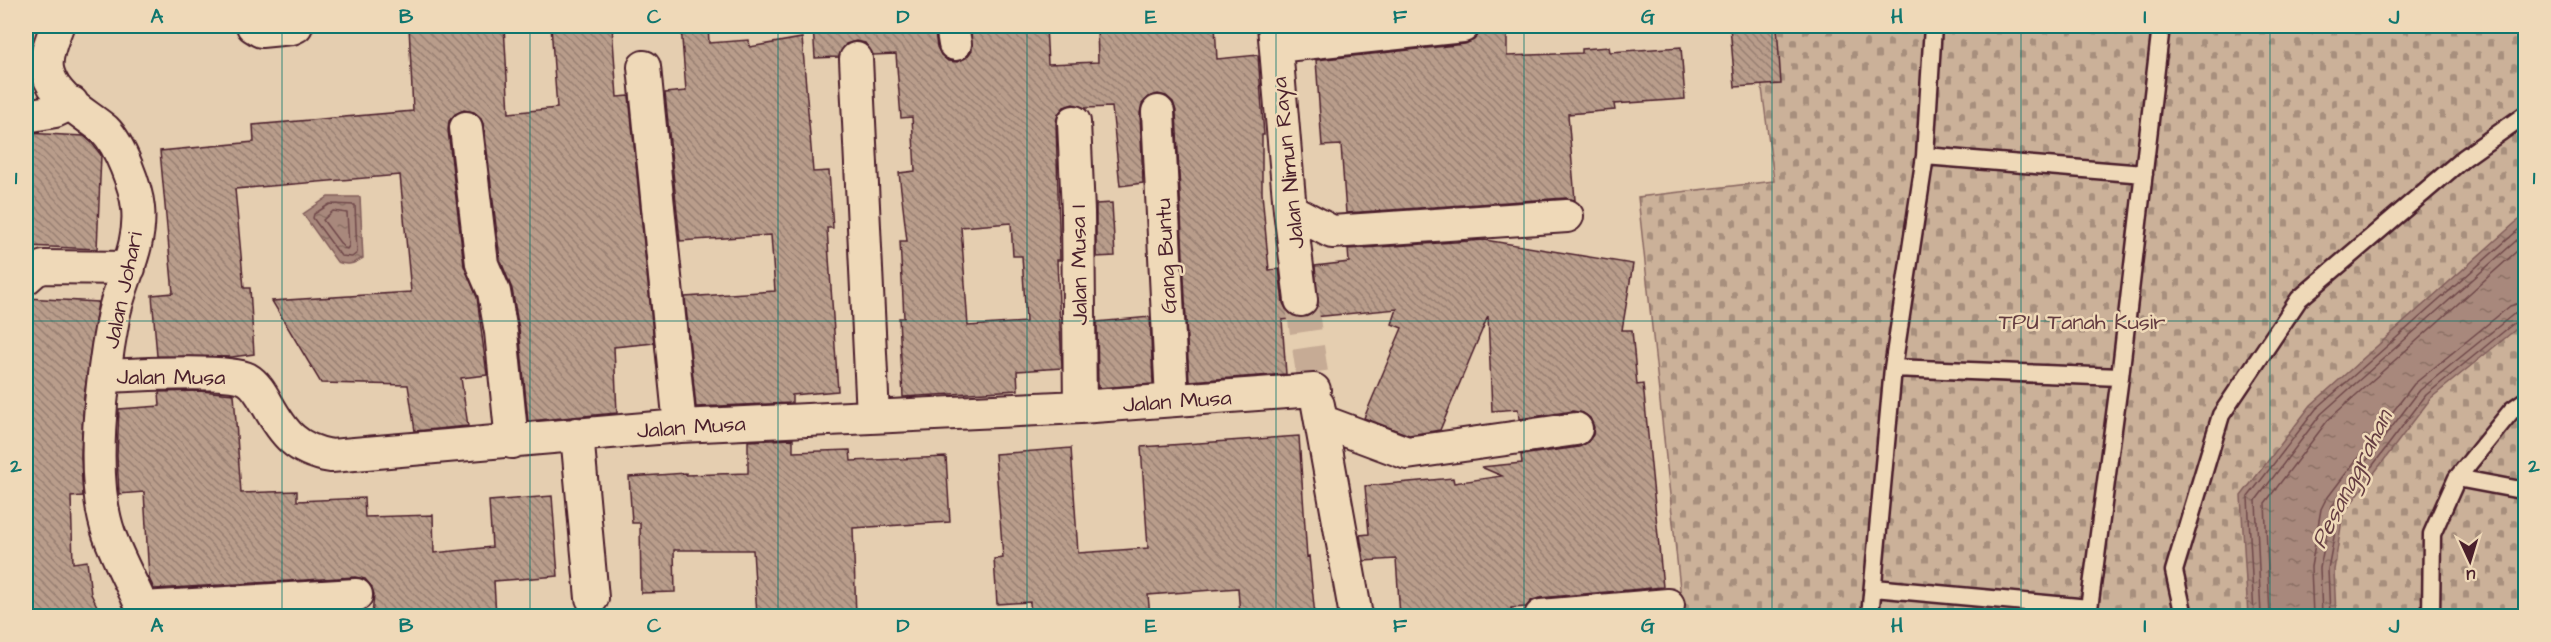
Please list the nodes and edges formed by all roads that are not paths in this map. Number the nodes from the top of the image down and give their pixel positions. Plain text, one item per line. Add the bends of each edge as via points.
1 (57, 26) edge
2 (253, 26) edge
3 (296, 26) edge
4 (1463, 26) edge
5 (1933, 26) edge
6 (2161, 26) edge
7 (1275, 36) edge
8 (856, 59) dead end
9 (644, 68) dead end
10 (72, 103) junction
11 (1158, 112) dead end
12 (2526, 114) edge
13 (26, 116) edge
14 (1074, 122) dead end
15 (466, 128) dead end
16 (1924, 156) junction
17 (2144, 174) junction
18 (1290, 210) junction
19 (1566, 216) dead end
20 (129, 268) junction
21 (26, 278) edge
22 (1301, 300) tunnel mouth
23 (1893, 368) junction
24 (105, 376) junction
25 (2120, 376) junction
26 (1172, 400) junction
27 (2526, 400) edge
28 (1080, 407) junction
29 (873, 416) junction
30 (1321, 422) junction
31 (680, 426) junction
32 (1576, 429) dead end
33 (577, 434) junction
34 (512, 442) junction
35 (2457, 478) junction
36 (2526, 491) edge
37 (1874, 588) junction
38 (356, 595) dead end
39 (592, 598) dead end
40 (1668, 605) dead end
41 (145, 612) edge
42 (2088, 612) edge
43 (1356, 616) edge
44 (1541, 616) edge
45 (1870, 616) edge
46 (2184, 616) edge
47 (2431, 616) edge

1 - 10 street, Jalan Johari via 48,48 47,73 57,91
2 - 3 street via 261,31
4 - 7 street
5 - 16 lane
6 - 17 lane
7 - 18 street, Jalan Nimun Raya
8 - 29 street
9 - 31 street
10 - 13 street via 55,111
10 - 20 street, Jalan Johari via 115,142 128,172 138,208 136,246
11 - 26 street, Gang Buntu
12 - 46 lane via 2455,165 2299,299 2221,415 2174,571
14 - 28 street, Jalan Musa I
15 - 34 street via 482,264 494,292 501,332
16 - 17 lane
16 - 23 lane
17 - 25 lane
18 - 19 street via 1332,232
18 - 22 street, Jalan Nimun Raya
20 - 21 street via 44,267
20 - 24 street, Jalan Johari via 113,316
23 - 25 lane
23 - 37 lane
24 - 34 street, Jalan Musa via 192,374 247,379 260,391 275,419 297,445 331,456
24 - 41 street, Jalan Johari via 98,471 109,532
25 - 42 lane
26 - 28 street, Jalan Musa
26 - 30 street, Jalan Musa via 1313,382
27 - 35 lane via 2512,410
28 - 29 street, Jalan Musa
29 - 31 street, Jalan Musa
30 - 32 street via 1407,453
30 - 43 street
31 - 33 street, Jalan Musa
33 - 34 street, Jalan Musa
33 - 39 street
35 - 36 lane
35 - 47 lane via 2432,534
37 - 42 lane
37 - 45 lane
38 - 41 street
40 - 44 street

